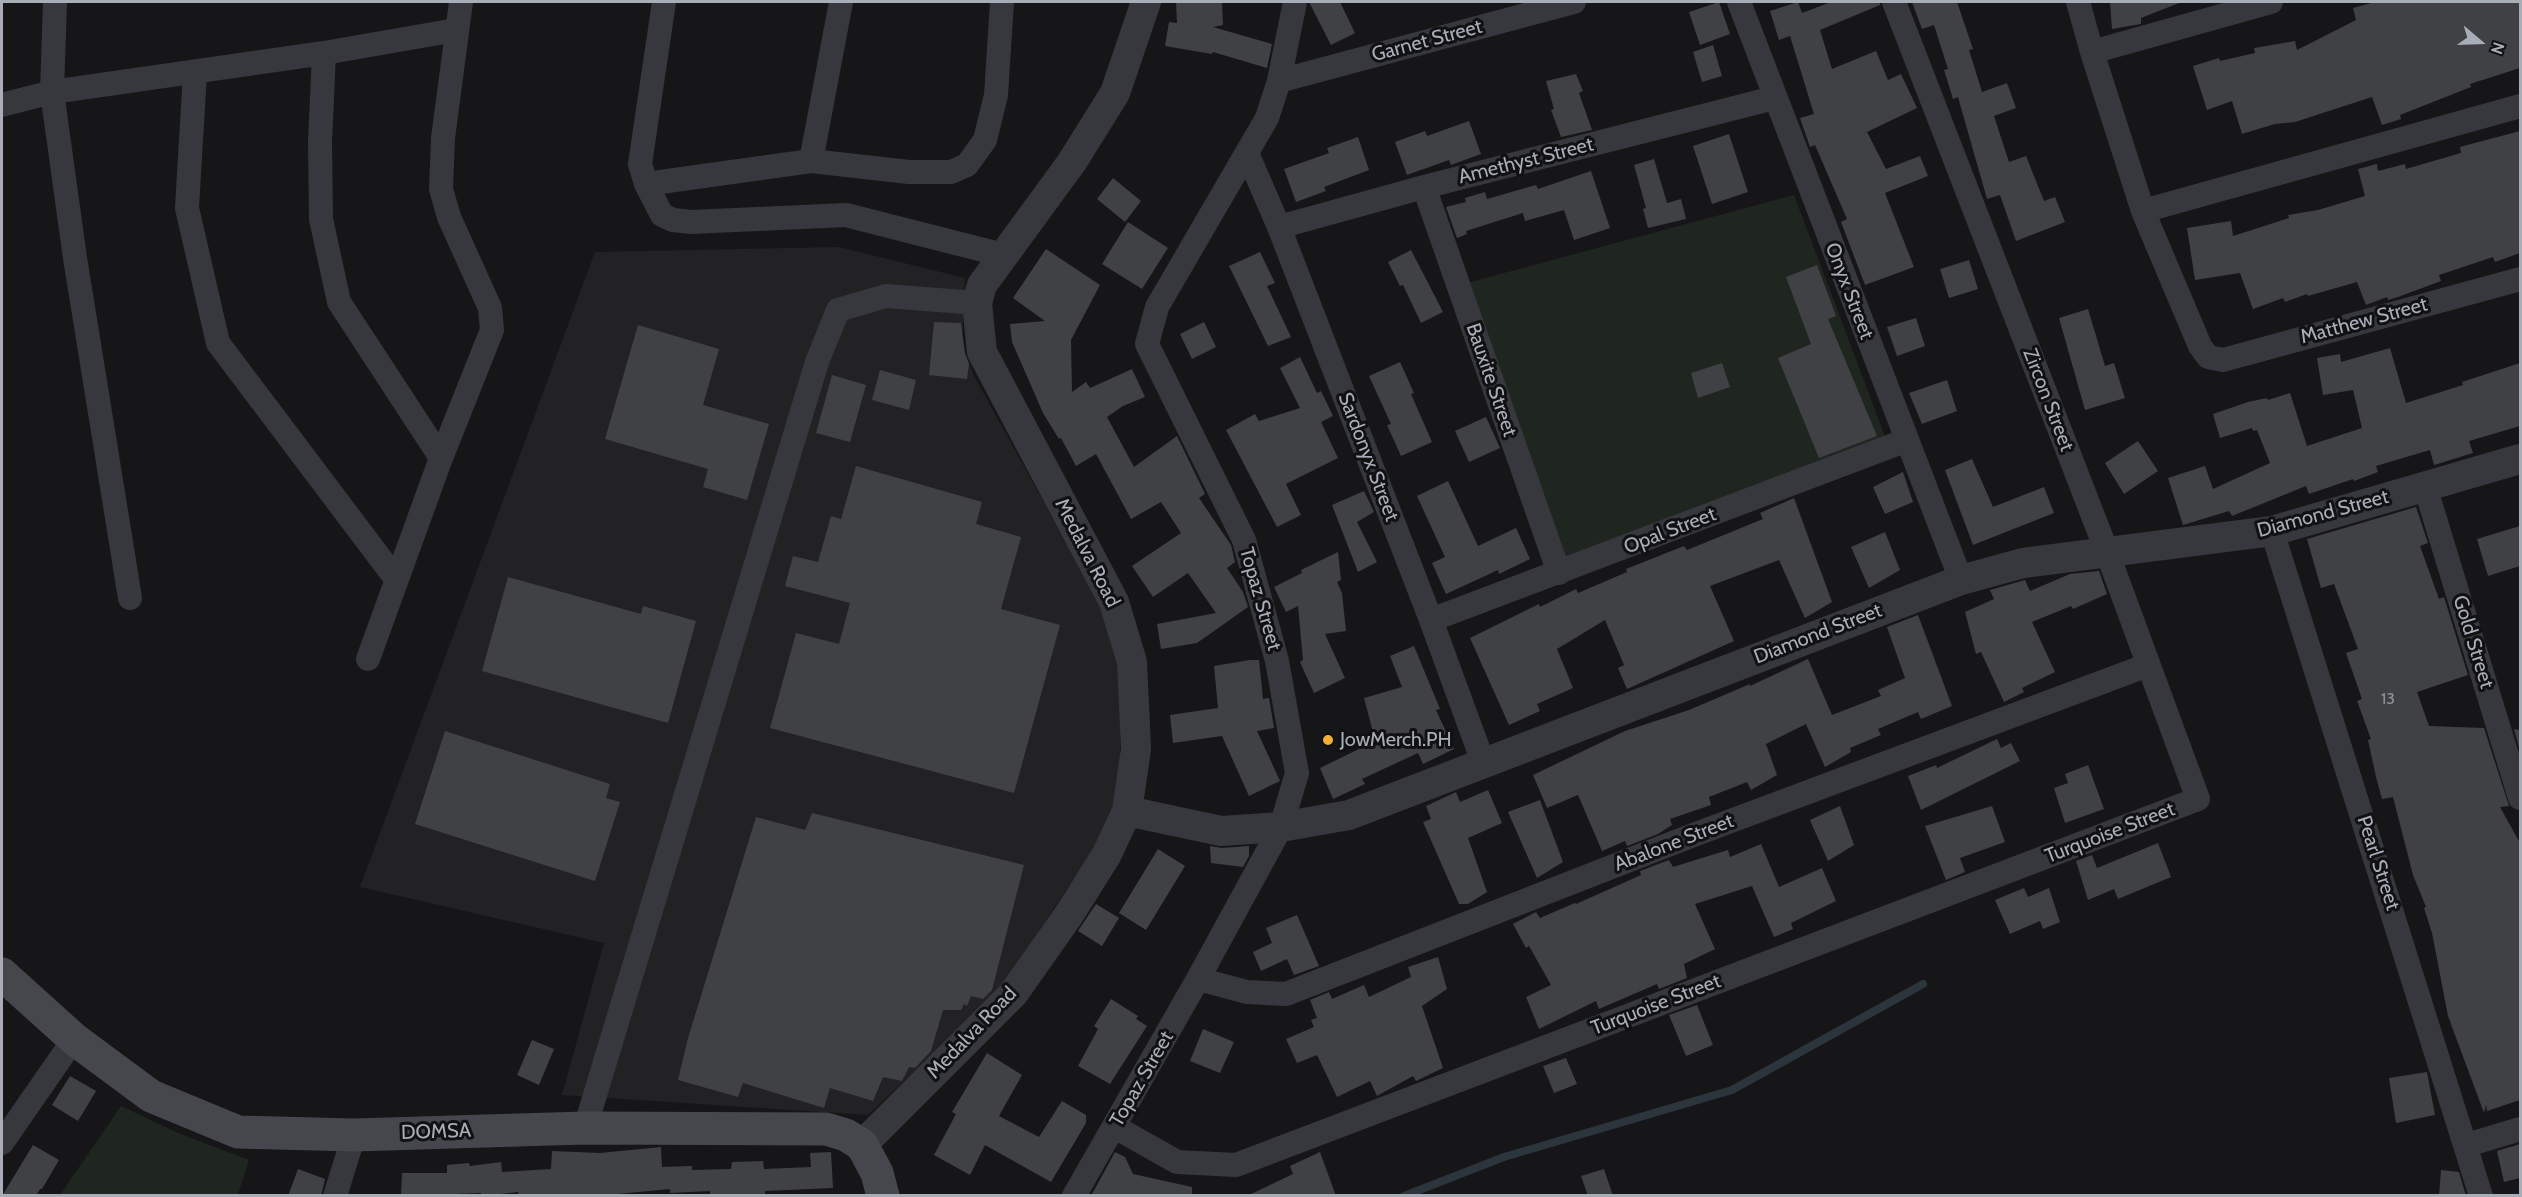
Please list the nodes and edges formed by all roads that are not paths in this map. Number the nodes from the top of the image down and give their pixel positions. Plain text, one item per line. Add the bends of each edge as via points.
1 (56, 2) edge
2 (461, 2) edge
3 (664, 2) edge
4 (841, 2) edge
5 (1002, 2) edge
6 (1146, 2) edge
7 (1295, 2) edge
8 (1574, 2) edge
9 (1739, 2) edge
10 (1894, 2) edge
11 (2078, 2) edge
12 (2271, 2) edge
13 (456, 30) junction
14 (324, 52) junction
15 (2092, 52) junction
16 (195, 72) junction
17 (1279, 81) junction
18 (52, 92) junction
19 (1774, 98) junction
20 (2, 105) edge
21 (2520, 106) edge
22 (1247, 153) junction
23 (811, 161) junction
24 (646, 184) junction
25 (1424, 187) junction
26 (2143, 211) junction
27 (1279, 227) junction
28 (1003, 255) junction
29 (2520, 279) edge
30 (977, 303) junction
31 (1907, 440) junction
32 (441, 458) junction
33 (2520, 459) edge
34 (2425, 486) junction
35 (2272, 531) junction
36 (2108, 552) junction
37 (1559, 573) junction
38 (396, 579) junction
39 (1960, 580) junction
40 (130, 598) dead end
41 (1431, 620) junction
42 (368, 659) dead end
43 (2148, 665) junction
44 (1483, 762) junction
45 (2520, 798) edge
46 (2198, 799) joint
47 (1126, 811) junction
48 (1281, 827) junction
49 (2, 974) edge
50 (1198, 980) junction
51 (74, 1039) junction
52 (1114, 1127) junction
53 (585, 1128) junction
54 (2520, 1129) edge
55 (354, 1135) junction
56 (2, 1143) edge
57 (862, 1145) junction
58 (2467, 1145) junction
59 (335, 1196) edge
60 (883, 1196) edge
61 (1074, 1196) edge
62 (2481, 1196) edge

1 - 18 street
2 - 13 street
3 - 24 street via 640,164
4 - 23 street
5 - 23 street via 996,95 985,140 967,165 951,172 909,172
6 - 28 street, Medalva Road via 1115,93 1072,162
7 - 17 street, Topaz Street
8 - 17 street, Garnet Street
9 - 19 street, Onyx Street
10 - 36 street, Zircon Street
11 - 15 street
12 - 15 street
13 - 14 street
13 - 32 street via 441,189 449,217 490,308 492,330
14 - 16 street
14 - 32 street via 321,219 339,302
15 - 26 street
16 - 18 street
16 - 38 street via 187,208 218,343
17 - 22 street, Topaz Street via 1267,118
18 - 20 street
18 - 40 street
19 - 25 street, Amethyst Street
19 - 31 street, Onyx Street
21 - 26 street
22 - 27 street, Sardonyx Street
22 - 48 street, Topaz Street via 1157,307 1147,344 1244,540 1277,661 1297,773
23 - 24 street
24 - 28 street via 662,215 673,220 846,215
25 - 27 street, Amethyst Street
25 - 37 street, Bauxite Street
26 - 29 street, Matthew Street via 2200,346 2208,357 2223,360
27 - 41 street, Sardonyx Street
28 - 30 street, Medalva Road via 982,285
30 - 47 street, Medalva Road via 982,352 1114,602 1132,662 1136,749
30 - 53 street via 886,296 838,310 817,362
31 - 37 street, Opal Street
31 - 39 street, Onyx Street
32 - 38 street
33 - 34 street, Diamond Street
34 - 35 street, Diamond Street
34 - 45 street, Gold Street
35 - 36 street, Diamond Street
35 - 58 street, Pearl Street
36 - 39 street, Diamond Street via 2023,562
36 - 43 street, Zircon Street
37 - 41 street, Opal Street
38 - 42 street
39 - 44 street, Diamond Street
41 - 44 street, Sardonyx Street
43 - 46 street, Zircon Street
43 - 50 street, Abalone Street via 1696,834 1286,994 1247,992
44 - 48 street, Diamond Street via 1348,815
46 - 52 street, Turquoise Street via 1236,1165 1178,1162
47 - 48 street, Diamond Street via 1221,831
47 - 57 street, Medalva Road via 1101,864 1013,994
48 - 50 street, Topaz Street
49 - 51 main road, DOMSA
50 - 52 street, Topaz Street
51 - 55 main road, DOMSA via 151,1096 238,1132
51 - 56 street
52 - 61 street, Topaz Street
53 - 55 main road, DOMSA
53 - 57 main road, DOMSA via 826,1129
54 - 58 street
55 - 59 street
57 - 60 main road via 877,1173
58 - 62 street, Pearl Street

